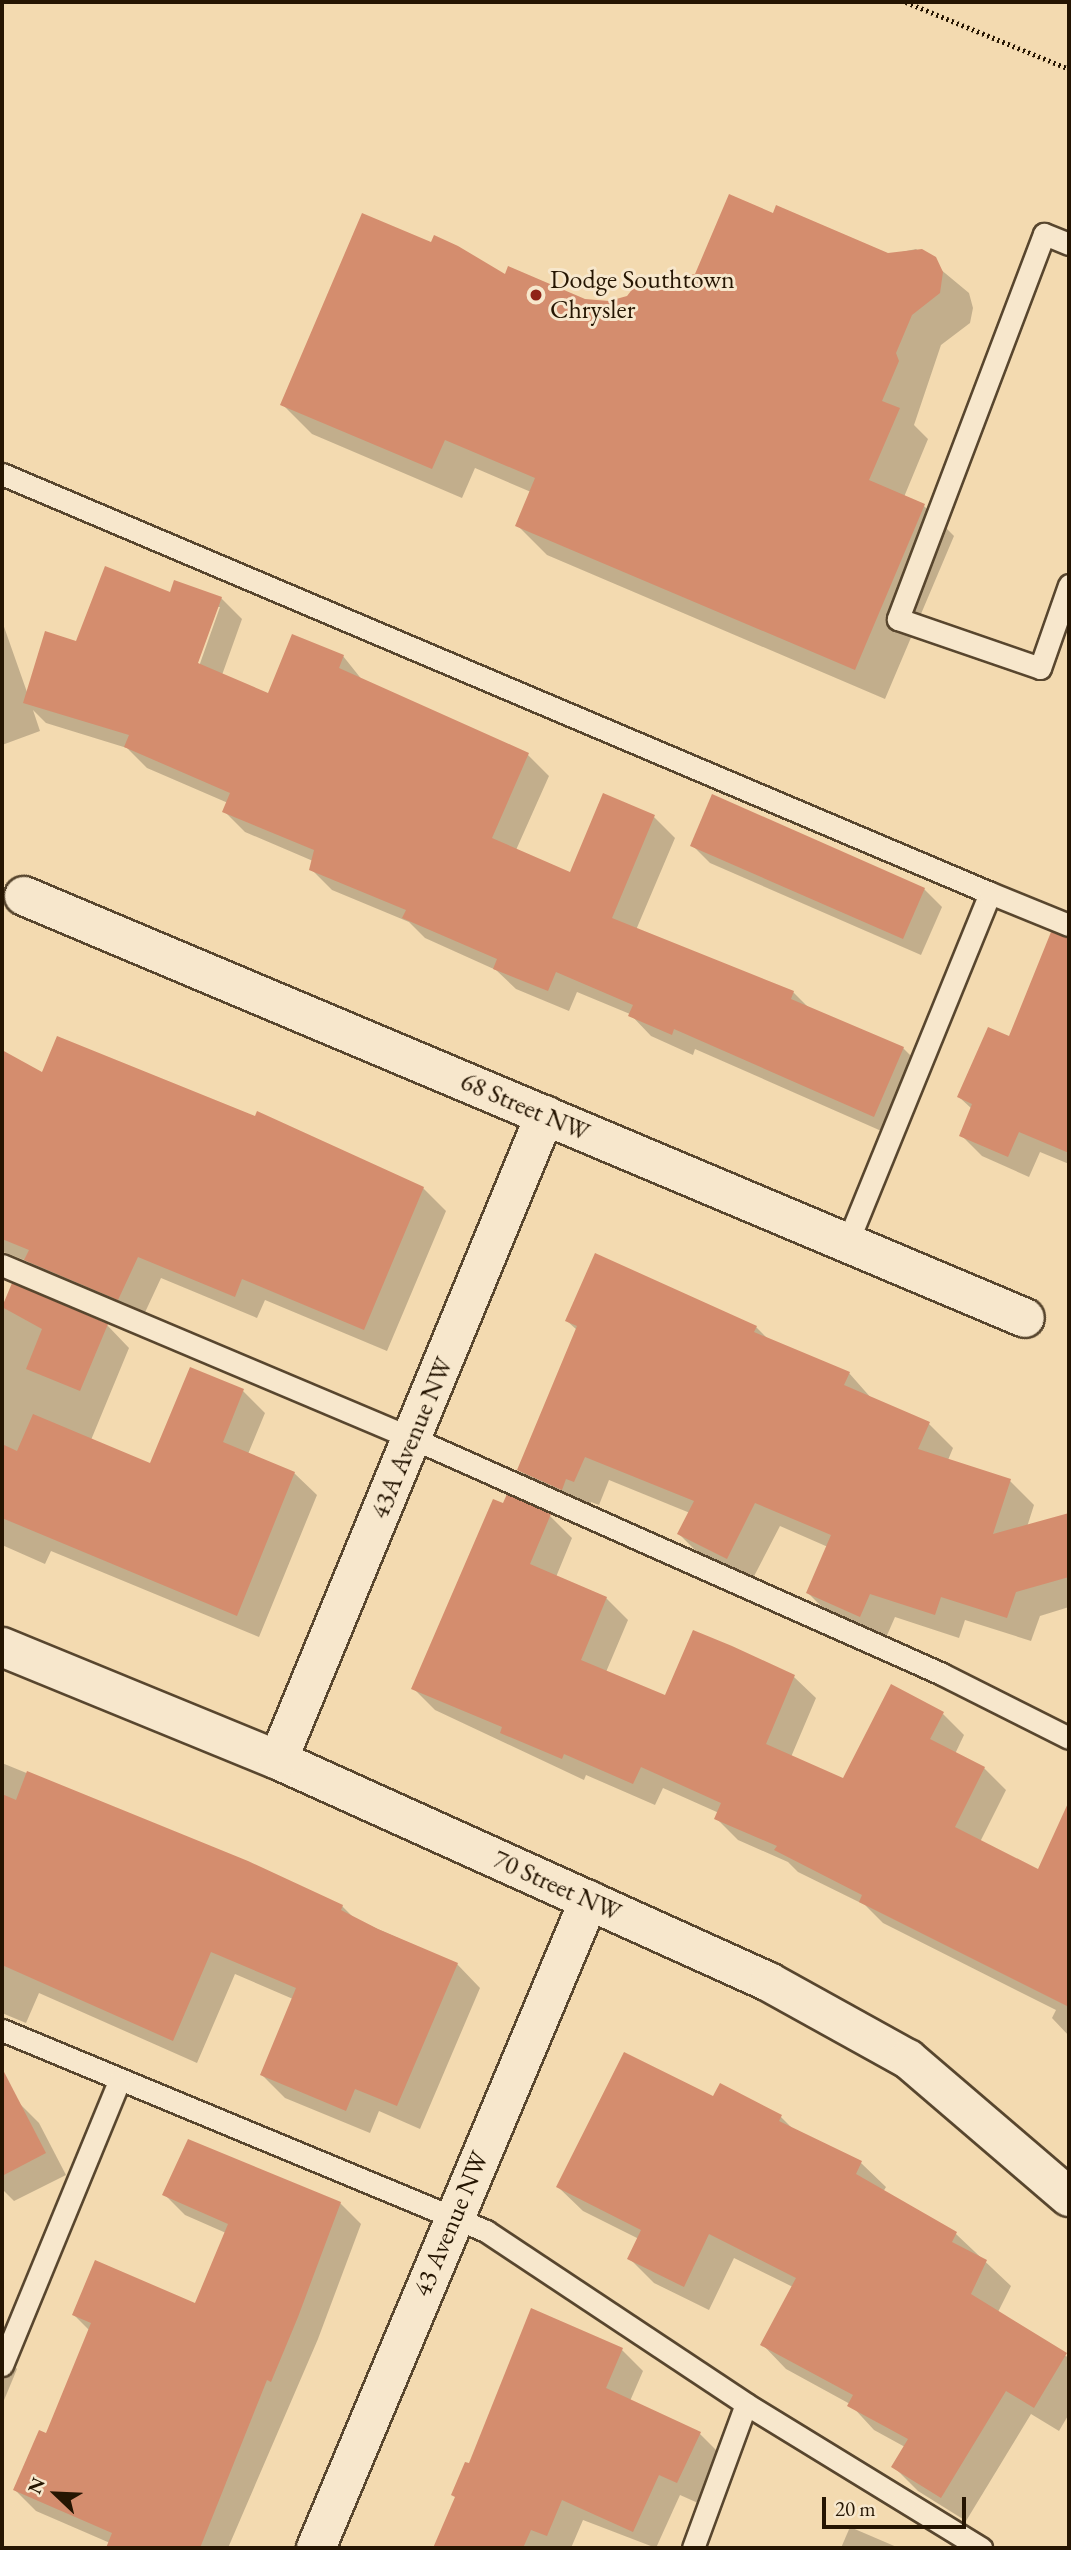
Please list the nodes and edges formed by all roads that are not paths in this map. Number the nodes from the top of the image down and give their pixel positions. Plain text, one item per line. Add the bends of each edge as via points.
1 (1069, 244) edge
2 (2, 474) edge
3 (1069, 585) edge
4 (990, 893) junction
5 (24, 896) dead end
6 (1069, 925) edge
7 (545, 1115) junction
8 (847, 1243) junction
9 (2, 1265) edge
10 (1025, 1318) dead end
11 (412, 1438) junction
12 (2, 1647) edge
13 (1069, 1738) edge
14 (278, 1760) junction
15 (589, 1900) junction
16 (2, 2030) edge
17 (119, 2081) junction
18 (1069, 2197) edge
19 (454, 2214) junction
20 (2, 2365) edge
21 (746, 2404) junction
22 (316, 2548) edge
23 (693, 2548) edge
24 (981, 2548) edge

1 - 3 lane via 1044,234 898,619 1040,668
2 - 4 lane
4 - 6 lane
4 - 8 lane
5 - 7 street, 68 Street NW
7 - 8 street, 68 Street NW
7 - 11 street, 43A Avenue NW
8 - 10 street, 68 Street NW
9 - 11 lane
11 - 13 lane via 942,1674
11 - 14 street, 43A Avenue NW
12 - 14 street, 70 Street NW
14 - 15 street, 70 Street NW
15 - 18 street, 70 Street NW via 769,1982 908,2059
15 - 19 street, 43 Avenue NW
16 - 17 lane
17 - 19 lane
17 - 20 lane
19 - 21 lane
19 - 22 street, 43 Avenue NW
21 - 23 lane
21 - 24 lane

